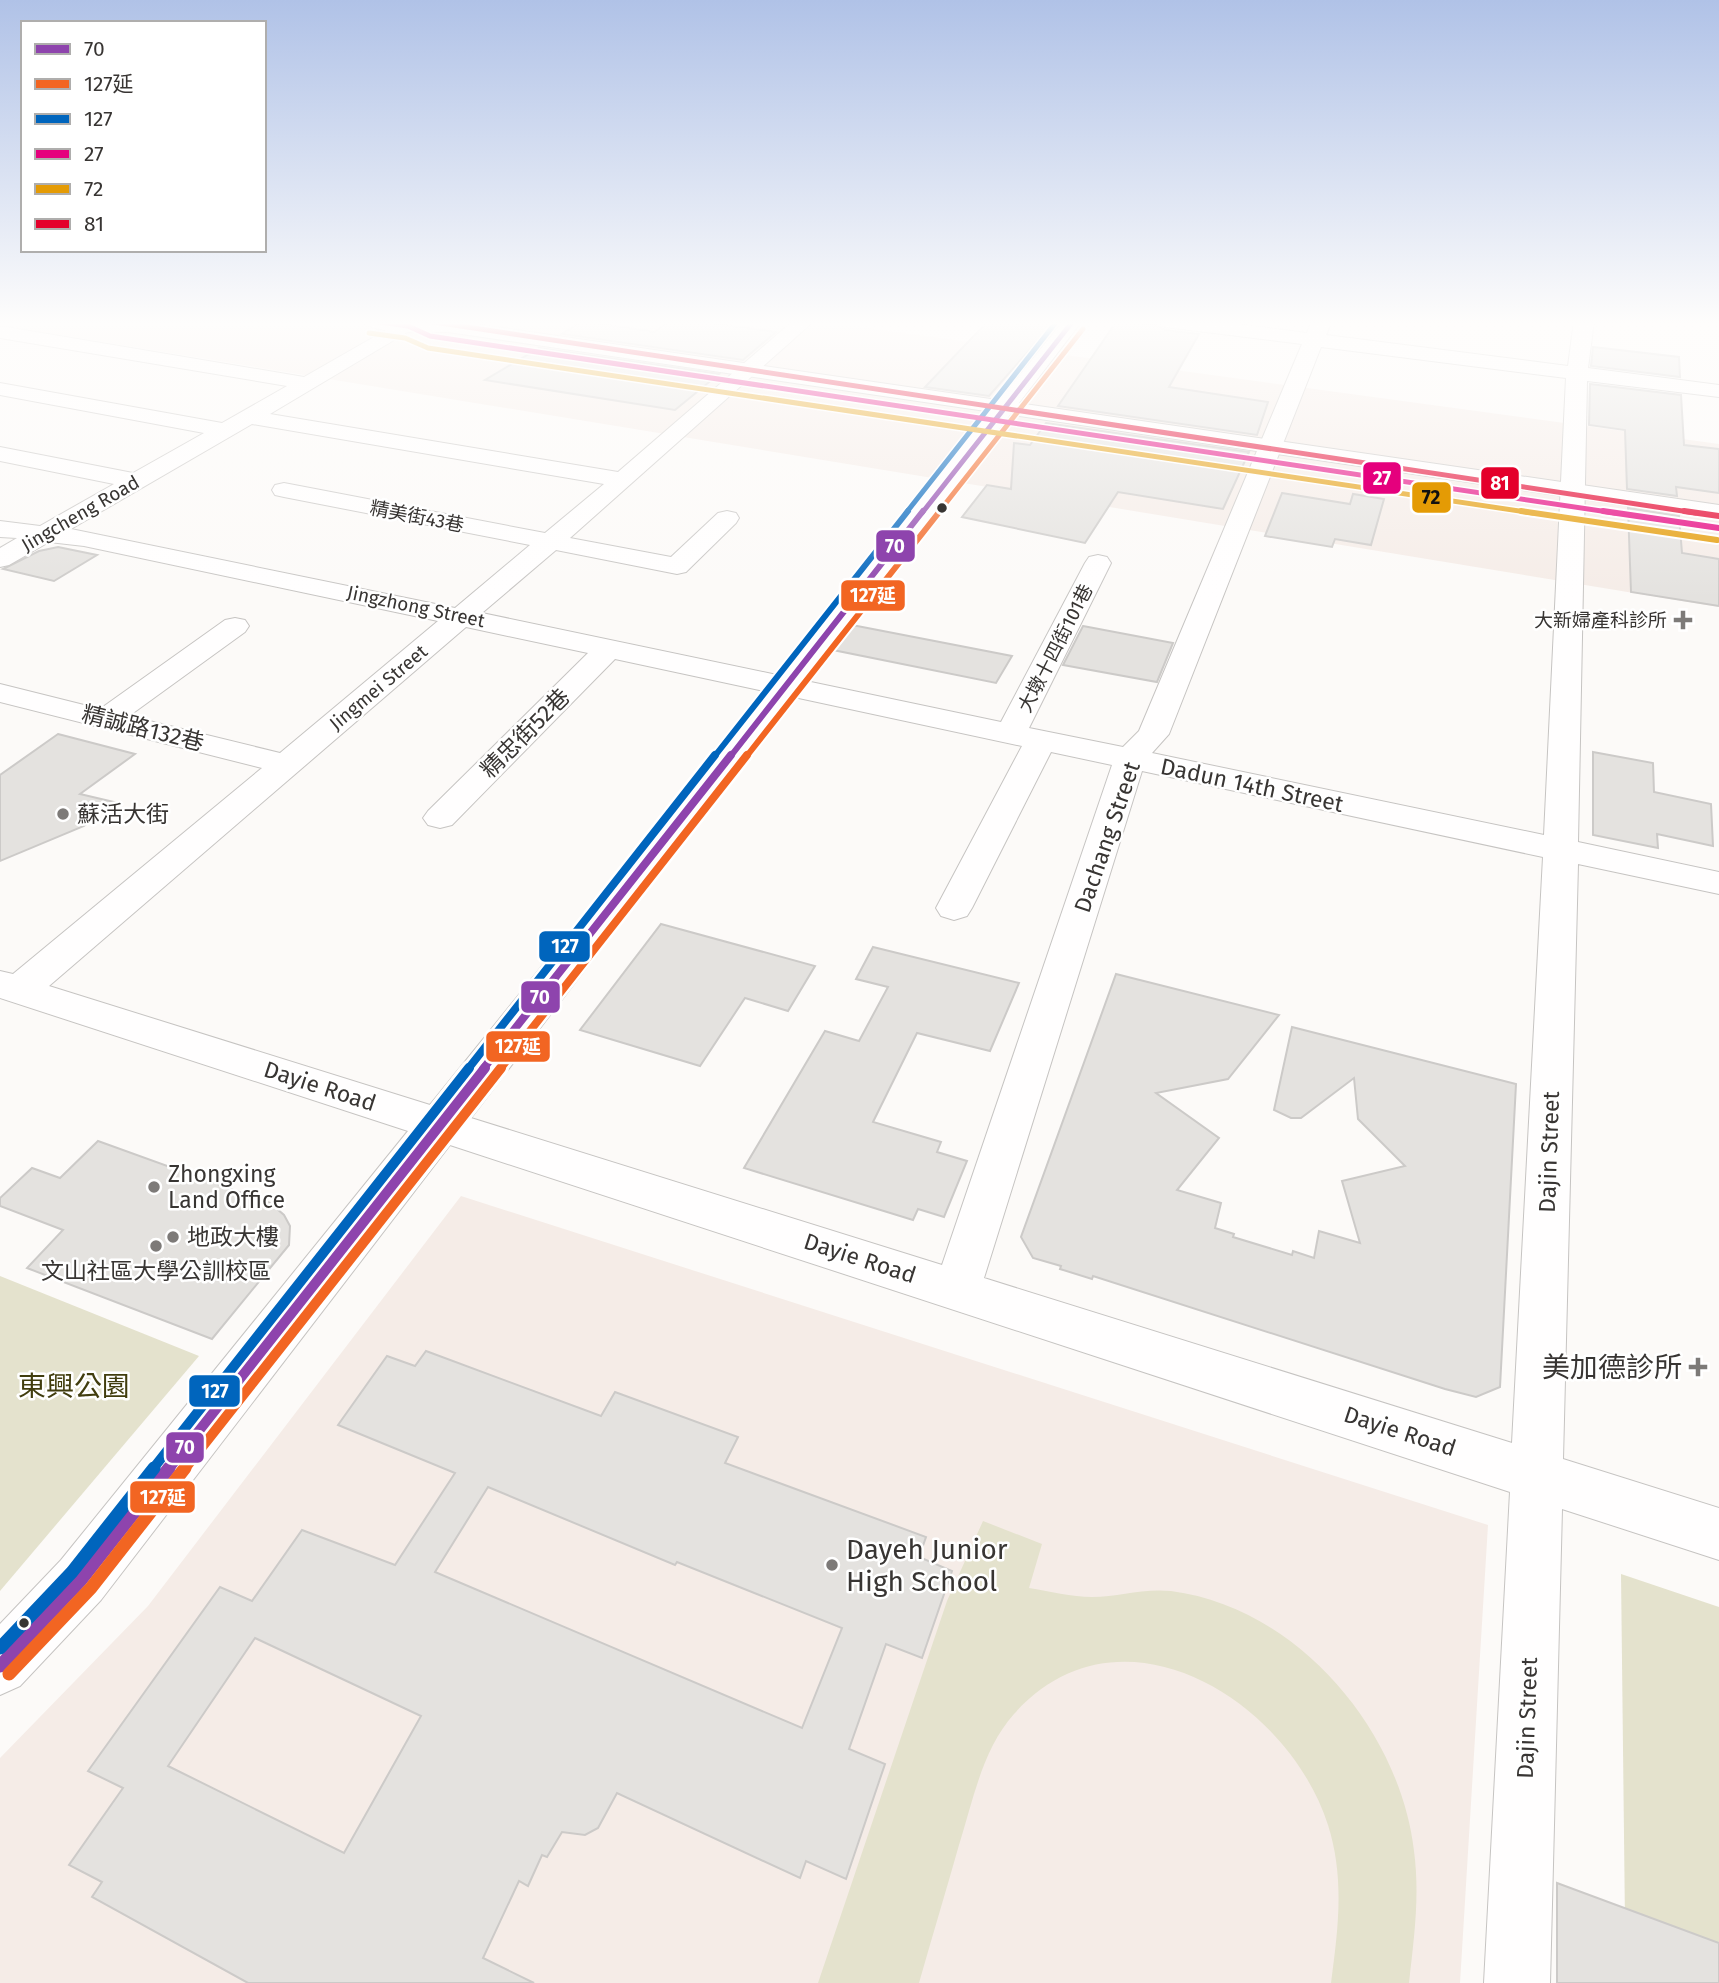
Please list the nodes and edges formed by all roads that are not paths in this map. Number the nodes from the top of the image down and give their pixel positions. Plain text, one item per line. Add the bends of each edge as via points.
1 (1000, 413) edge
2 (135, 414) edge
3 (253, 414) edge
4 (698, 414) edge
5 (1004, 414) edge
6 (1283, 414) edge
7 (1575, 414) edge
8 (247, 417) junction
9 (225, 430) junction
10 (1267, 453) junction
11 (0, 454) edge
12 (623, 480) junction
13 (136, 481) junction
14 (284, 490) dead end
15 (1572, 498) junction
16 (1719, 512) edge
17 (727, 518) dead end
18 (1719, 528) edge
19 (0, 529) edge
20 (46, 533) junction
21 (549, 541) junction
22 (0, 559) edge
23 (1098, 563) dead end
24 (461, 616) junction
25 (235, 626) dead end
26 (610, 648) junction
27 (785, 686) junction
28 (0, 693) edge
29 (105, 719) junction
30 (1026, 736) junction
31 (1130, 759) junction
32 (286, 764) junction
33 (440, 818) dead end
34 (1561, 850) junction
35 (1719, 883) edge
36 (954, 908) dead end
37 (10, 987) edge
38 (441, 1125) junction
39 (957, 1289) junction
40 (1535, 1474) junction
41 (1719, 1534) edge
42 (0, 1666) edge
43 (1517, 1983) edge

1 - 27 street
2 - 9 street
3 - 8 street, Jingcheng Road
4 - 12 street, Jingmei Street
5 - 10 street
6 - 10 street, Dachang Street
7 - 15 street, Dajin Street
8 - 9 street, Jingcheng Road
8 - 12 street
9 - 13 street, Jingcheng Road
10 - 15 street
10 - 31 street, Dachang Street via 1153,734
11 - 13 street
12 - 21 street, Jingmei Street
13 - 20 street, Jingcheng Road
14 - 21 street, 精美街43巷
15 - 16 street
15 - 18 street
15 - 34 street, Dajin Street
17 - 21 street, 精美街43巷 via 677,566
19 - 20 street, Jingzhong Street
20 - 22 street, Jingcheng Road
20 - 24 street, Jingzhong Street
21 - 24 street, Jingmei Street
23 - 30 street, 大墩十四街101巷
24 - 26 street, Jingzhong Street
24 - 32 street, Jingmei Street
25 - 29 street
26 - 27 street, Jingzhong Street
26 - 33 street, 精忠街52巷
27 - 30 street, Dadun 14th Street
27 - 38 street
28 - 29 street, 精誠路132巷
29 - 32 street, 精誠路132巷
30 - 31 street, Dadun 14th Street
30 - 36 street, 大墩十四街101巷
31 - 34 street, Dadun 14th Street
31 - 39 street, Dachang Street
32 - 37 street, Jingmei Street
34 - 35 street, Dadun 14th Street
34 - 40 street, Dajin Street
37 - 38 street, Dayie Road
38 - 39 street, Dayie Road
38 - 42 street via 81,1580
39 - 40 street, Dayie Road
40 - 41 street, Dayie Road
40 - 43 street, Dajin Street

